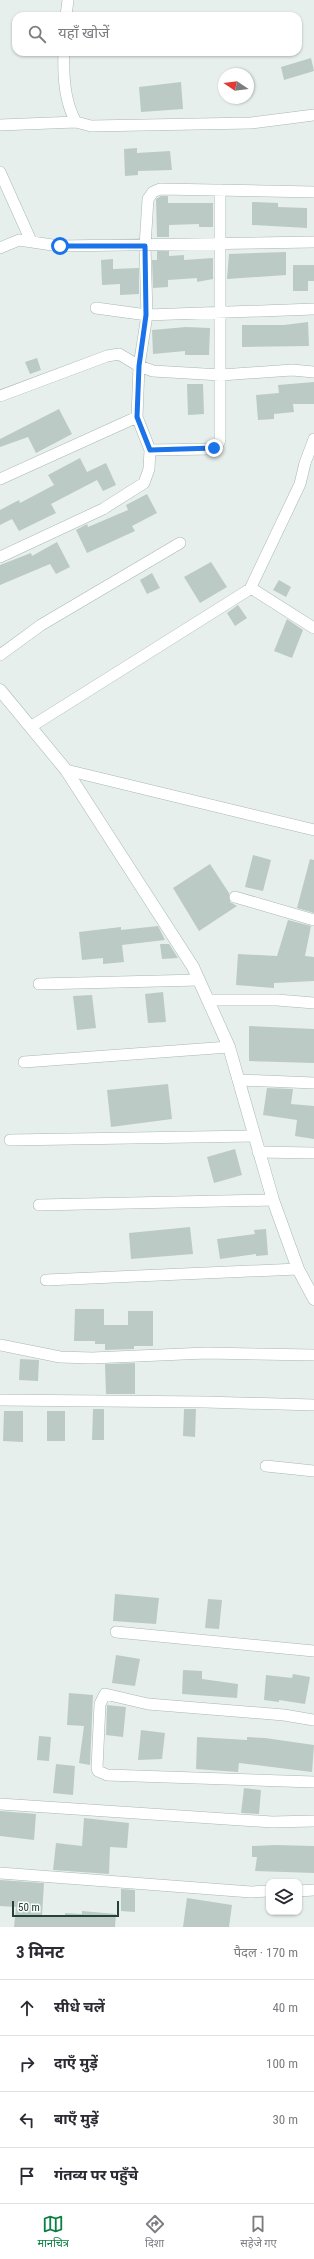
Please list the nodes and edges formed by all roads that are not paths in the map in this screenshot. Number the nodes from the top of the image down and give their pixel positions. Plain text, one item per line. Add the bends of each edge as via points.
1 (68, 0) edge
2 (66, 12) edge
3 (64, 56) edge
4 (314, 115) edge
5 (76, 122) junction
6 (0, 125) edge
7 (0, 172) edge
8 (220, 190) junction
9 (314, 192) edge
10 (31, 241) junction
11 (314, 242) edge
12 (221, 243) junction
13 (145, 246) junction
14 (0, 248) edge
15 (96, 308) dead end
16 (314, 309) edge
17 (220, 312) junction
18 (146, 315) junction
19 (139, 366) junction
20 (314, 372) edge
21 (221, 375) junction
22 (0, 396) edge
23 (137, 417) junction
24 (314, 439) edge
25 (150, 450) junction
26 (1, 482) edge
27 (180, 542) dead end
28 (0, 557) edge
29 (251, 588) junction
30 (314, 628) edge
31 (0, 655) edge
32 (0, 690) edge
33 (32, 726) junction
34 (66, 770) junction
35 (314, 830) edge
36 (235, 897) dead end
37 (314, 920) edge
38 (199, 980) junction
39 (39, 984) dead end
40 (208, 1000) junction
41 (314, 1003) edge
42 (229, 1047) junction
43 (24, 1062) dead end
44 (240, 1080) junction
45 (314, 1083) edge
46 (254, 1136) junction
47 (10, 1140) dead end
48 (258, 1152) junction
49 (314, 1153) edge
50 (273, 1200) junction
51 (39, 1205) dead end
52 (298, 1270) junction
53 (46, 1280) dead end
54 (314, 1299) edge
55 (0, 1345) edge
56 (314, 1355) edge
57 (0, 1400) edge
58 (314, 1405) edge
59 (266, 1466) dead end
60 (314, 1471) edge
61 (116, 1632) dead end
62 (314, 1651) edge
63 (314, 1720) edge
64 (314, 1782) edge
65 (0, 1804) edge
66 (314, 1822) edge
67 (0, 1873) edge
68 (314, 1890) edge
69 (266, 1891) edge
70 (302, 1891) edge

1 - 2 street
3 - 5 street via 67,98
4 - 5 street via 251,122 91,126
5 - 6 street
7 - 10 street
8 - 9 street
8 - 12 street
8 - 13 street via 160,189 153,192 148,199
10 - 13 street via 60,246
10 - 14 street via 18,240
11 - 12 street
12 - 13 street
12 - 17 street
13 - 18 street
15 - 18 street
16 - 17 street
17 - 18 street
17 - 21 street
18 - 19 street
19 - 21 street via 153,371
19 - 22 street via 119,354 107,356
19 - 23 street
20 - 21 street via 292,370
21 - 25 street via 220,440 216,447
23 - 25 street
23 - 26 street
24 - 29 street via 300,484
25 - 28 street via 149,469 144,483 125,497
27 - 31 street via 40,624
29 - 30 street
29 - 33 street
32 - 33 street
33 - 34 street
34 - 35 street
34 - 38 street
36 - 37 street
38 - 39 street
38 - 40 street
40 - 41 street
40 - 42 street
42 - 43 street
42 - 44 street
44 - 45 street
44 - 46 street
46 - 47 street
46 - 48 street
48 - 49 street
48 - 50 street
50 - 51 street
50 - 52 street
52 - 53 street
52 - 54 street
55 - 56 street via 60,1357 206,1353
57 - 58 street
59 - 60 street
61 - 62 street
63 - 64 street via 148,1704 105,1694 100,1704 97,1768 106,1775
65 - 66 street
67 - 69 street
68 - 70 street

